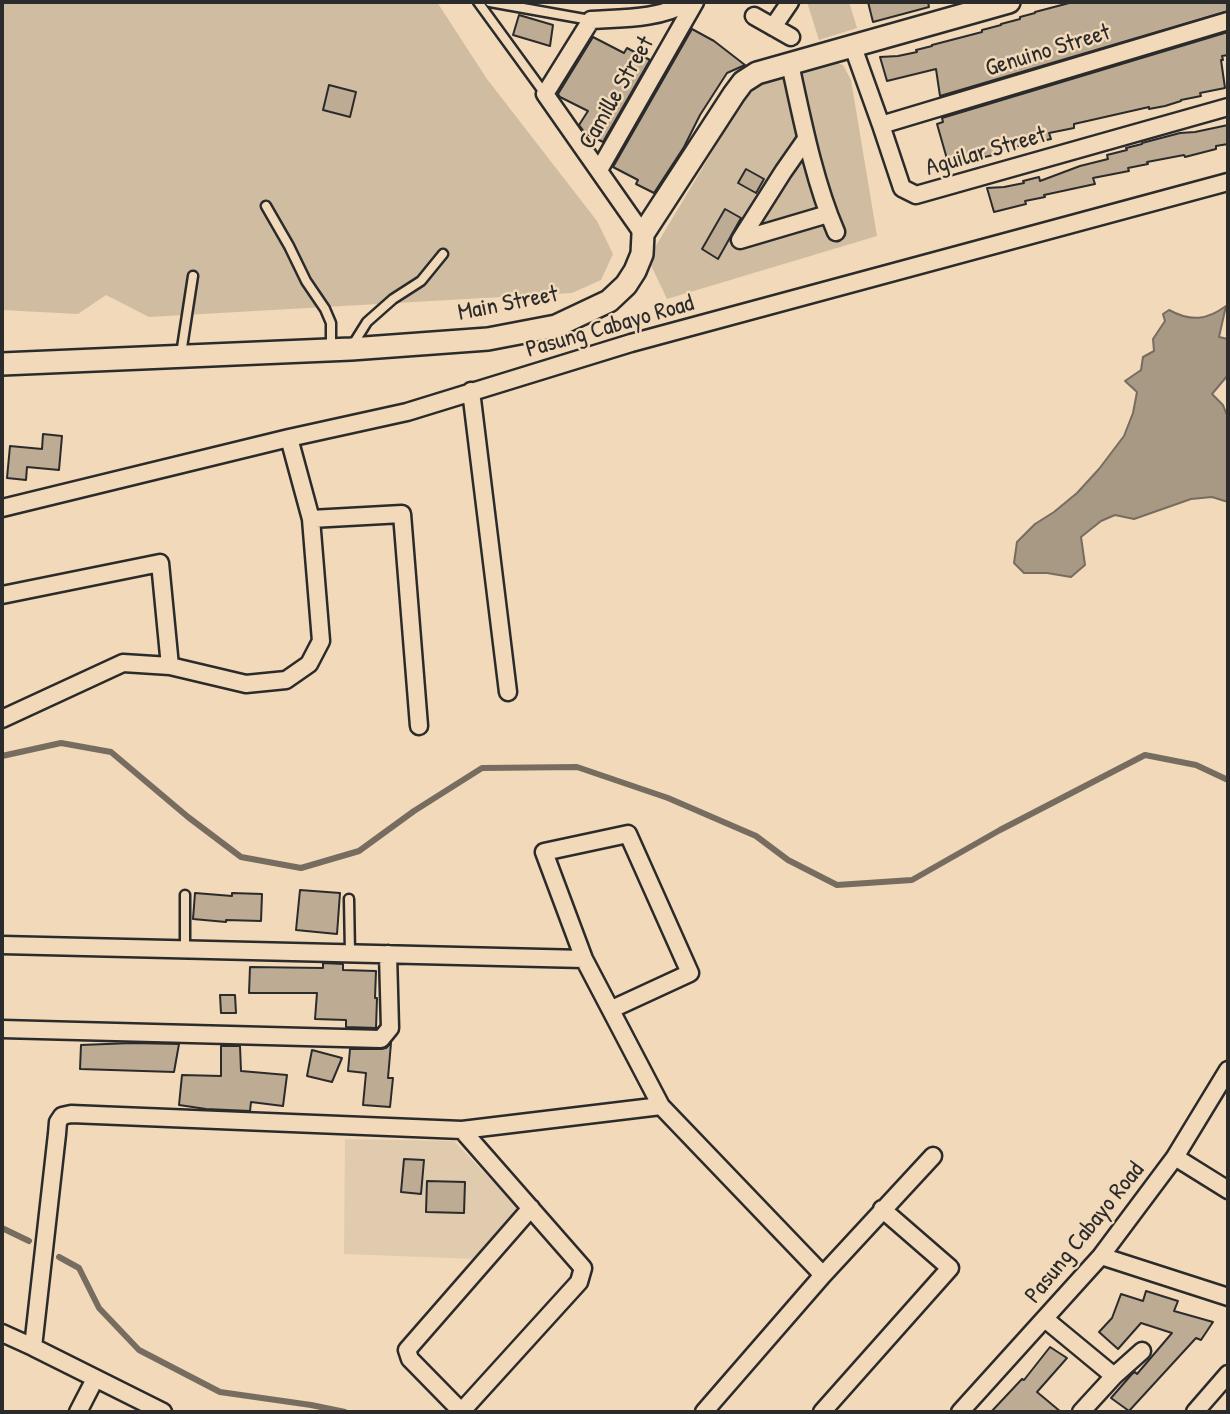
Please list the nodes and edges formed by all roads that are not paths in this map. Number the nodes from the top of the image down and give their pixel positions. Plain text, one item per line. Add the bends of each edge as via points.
1 (478, 2) edge
2 (490, 2) edge
3 (689, 2) edge
4 (695, 2) edge
5 (790, 2) edge
6 (1009, 2) edge
7 (754, 16) dead end
8 (591, 20) junction
9 (1228, 21) edge
10 (773, 27) junction
11 (791, 37) dead end
12 (853, 47) junction
13 (790, 64) junction
14 (545, 94) junction
15 (1228, 107) edge
16 (881, 125) junction
17 (806, 139) junction
18 (599, 170) junction
19 (1228, 182) edge
20 (265, 206) dead end
21 (828, 214) junction
22 (836, 232) dead end
23 (643, 234) junction
24 (443, 254) dead end
25 (193, 276) dead end
26 (341, 349) junction
27 (180, 357) junction
28 (2, 364) edge
29 (471, 391) junction
30 (289, 438) junction
31 (2, 508) edge
32 (311, 519) junction
33 (2, 595) edge
34 (170, 666) junction
35 (508, 692) dead end
36 (2, 719) edge
37 (419, 726) dead end
38 (185, 895) dead end
39 (349, 899) dead end
40 (2, 945) edge
41 (185, 949) junction
42 (350, 953) junction
43 (388, 954) junction
44 (584, 959) junction
45 (612, 1010) junction
46 (2, 1029) edge
47 (1228, 1070) edge
48 (661, 1106) junction
49 (462, 1130) junction
50 (933, 1156) dead end
51 (1175, 1157) junction
52 (1228, 1190) edge
53 (531, 1208) junction
54 (882, 1209) junction
55 (1101, 1256) junction
56 (823, 1275) junction
57 (1228, 1297) edge
58 (1045, 1319) junction
59 (2, 1334) edge
60 (33, 1347) junction
61 (1142, 1351) dead end
62 (1228, 1374) edge
63 (1114, 1376) junction
64 (95, 1379) junction
65 (1199, 1411) edge
66 (78, 1412) edge
67 (163, 1412) edge
68 (462, 1412) edge
69 (704, 1412) edge
70 (822, 1412) edge
71 (960, 1412) edge
72 (1081, 1412) edge

1 - 14 lane
2 - 8 lane
3 - 8 street, Camille Street via 656,16
4 - 18 street, Camille Street
5 - 10 street
6 - 12 street, Main Street
7 - 10 street
8 - 14 street
9 - 16 street, Genuino Street
10 - 11 street
12 - 13 street, Main Street
12 - 16 street, Aguilar Street
13 - 17 street
13 - 23 street, Main Street via 743,82
14 - 18 street, Camille Street
15 - 16 street, Aguilar Street via 916,195 902,188
17 - 21 street
17 - 21 street via 740,240
18 - 23 street, Camille Street
19 - 29 street, Pasung Cabayo Road via 631,343
20 - 26 lane via 325,309
21 - 22 street
23 - 26 street, Main Street via 642,254 626,285 609,301 556,326 488,339
24 - 26 lane via 421,281 393,299
25 - 27 lane
26 - 27 street, Main Street
27 - 28 street, Main Street
29 - 30 street, Pasung Cabayo Road via 407,412
29 - 35 street
30 - 31 street, Pasung Cabayo Road
30 - 32 street
32 - 34 street via 321,641 309,664 286,680 246,684
32 - 37 street via 402,514
33 - 34 street via 160,563
34 - 36 street via 123,663
38 - 41 lane
39 - 42 lane
40 - 41 street
41 - 42 street
42 - 43 street
43 - 44 street
43 - 46 street via 390,1028 381,1039
44 - 45 street
44 - 45 street via 544,852 628,834 690,973
45 - 48 street
47 - 51 street, Pasung Cabayo Road
48 - 49 street
48 - 56 street
49 - 53 street
49 - 60 street via 62,1116
50 - 54 street
51 - 52 street
51 - 55 street, Pasung Cabayo Road
53 - 68 street via 583,1268 579,1282
53 - 68 street via 407,1350 410,1359
54 - 56 street
54 - 70 street via 950,1268
55 - 57 street
55 - 58 street, Pasung Cabayo Road
56 - 69 street
58 - 63 street
58 - 71 street, Pasung Cabayo Road
59 - 60 street
60 - 64 street
61 - 63 street
62 - 65 street
63 - 72 street
64 - 66 street
64 - 67 street

